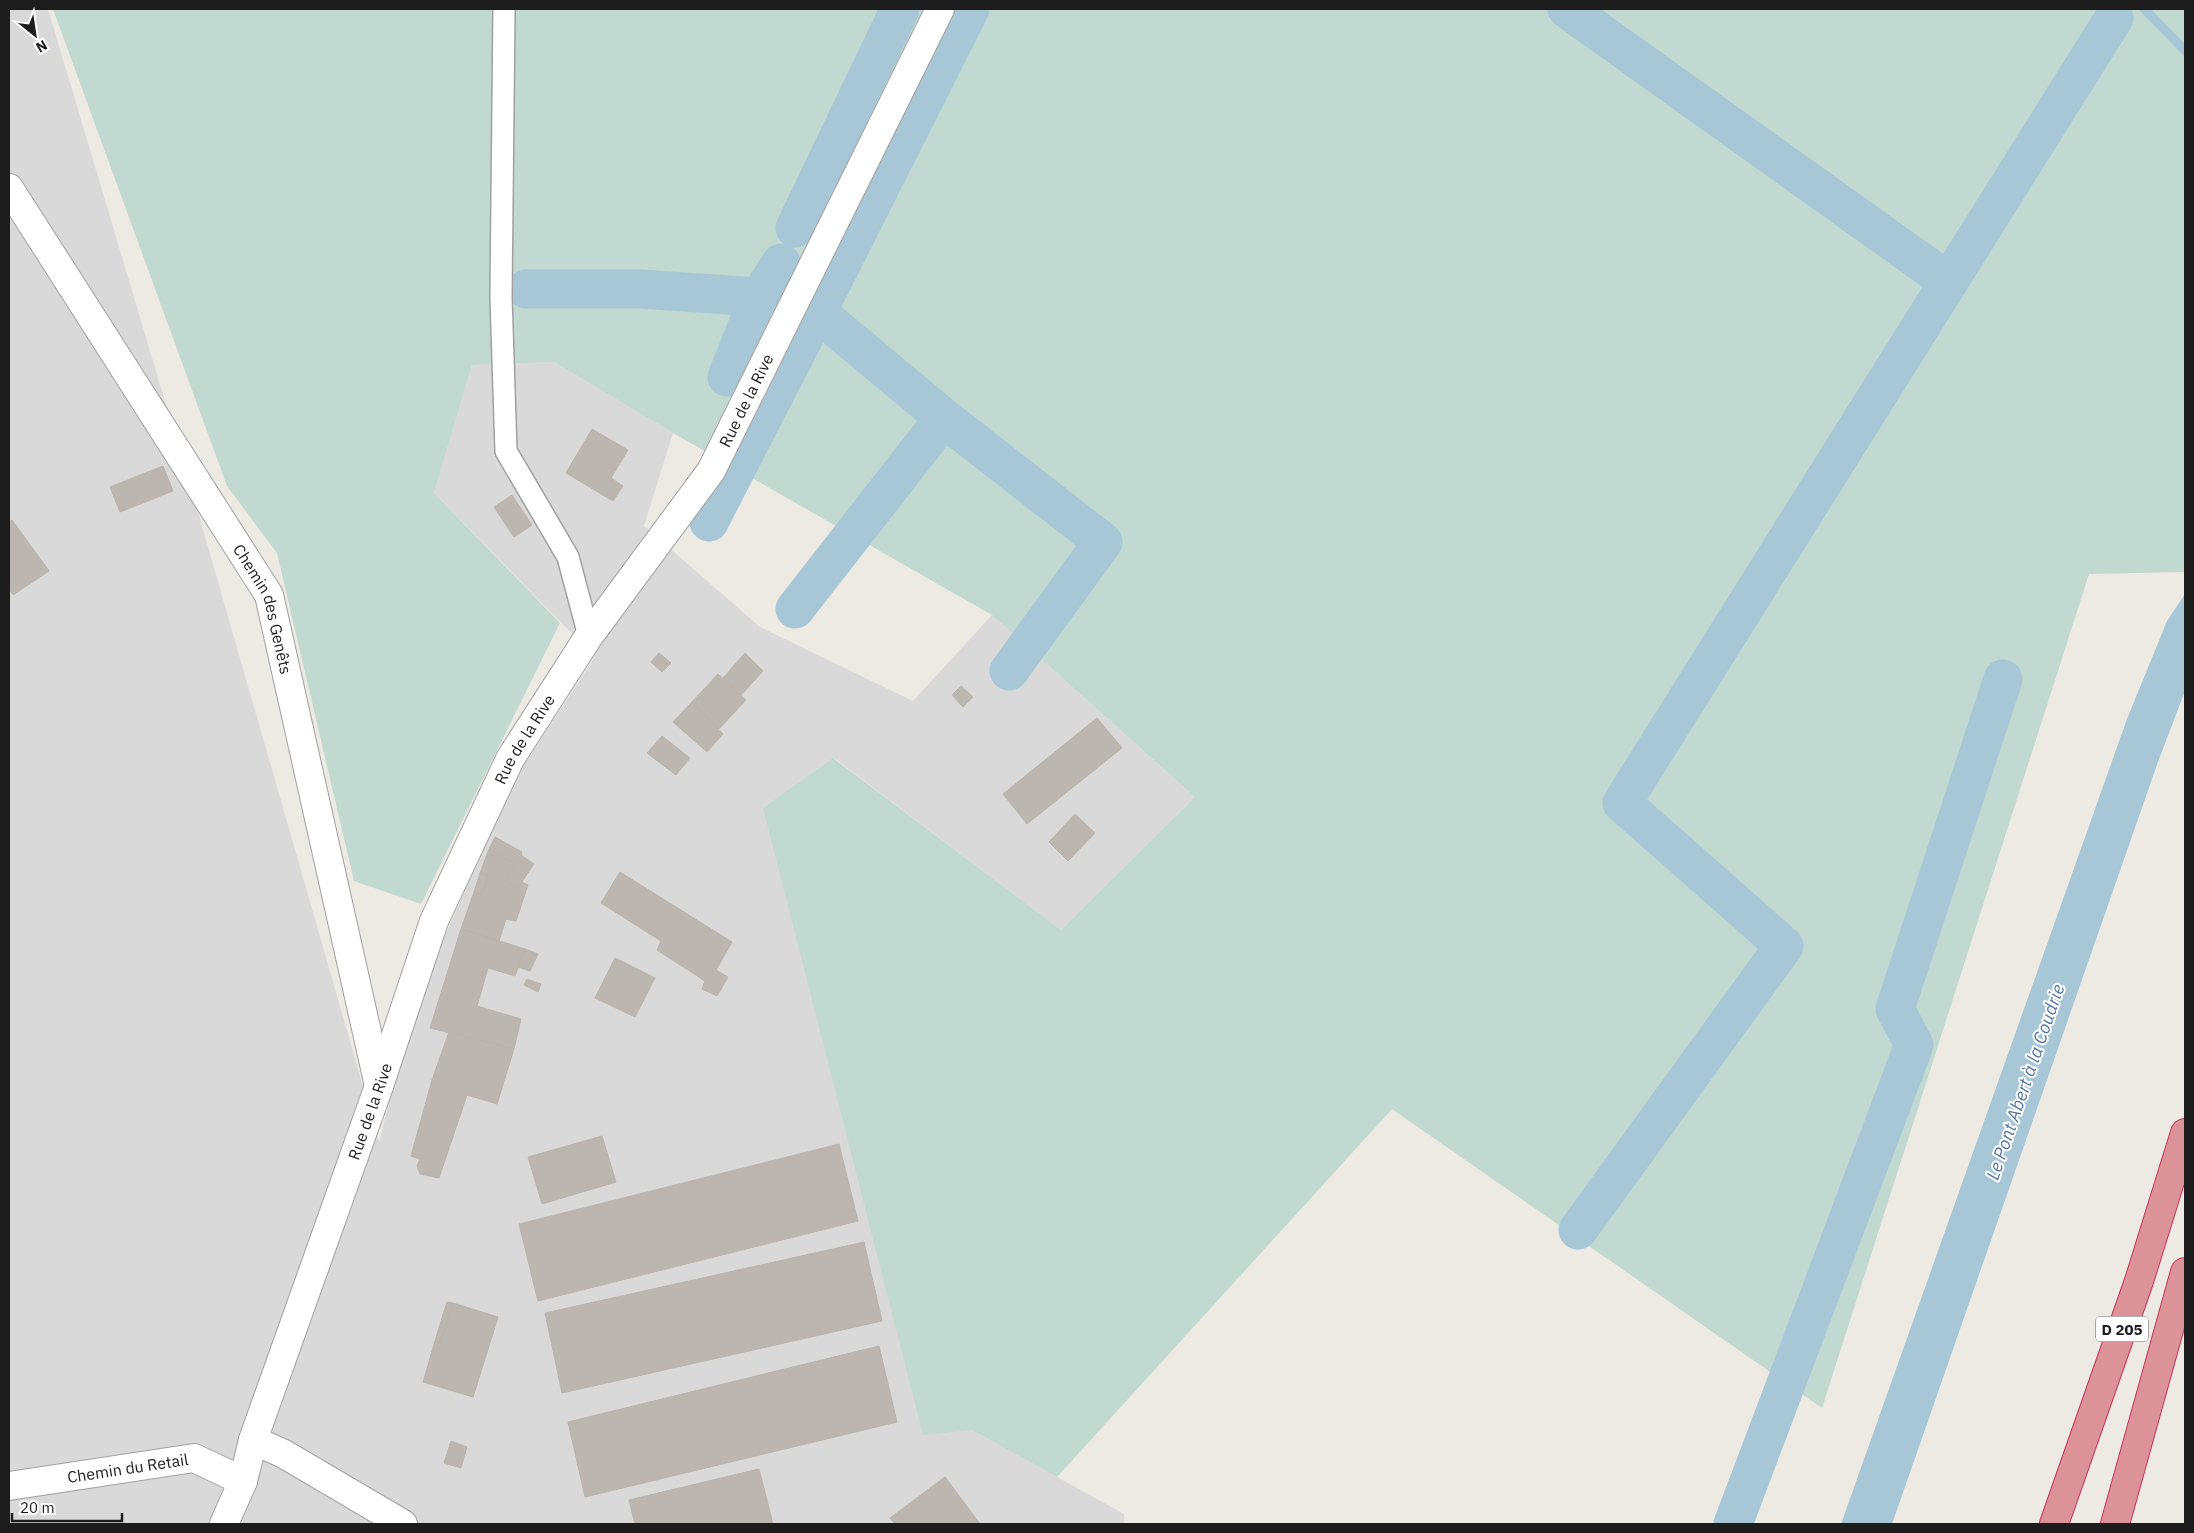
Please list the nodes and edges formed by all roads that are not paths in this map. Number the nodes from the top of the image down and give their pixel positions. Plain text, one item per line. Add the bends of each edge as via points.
1 (504, 9) edge
2 (940, 9) edge
3 (9, 188) edge
4 (589, 636) junction
5 (379, 1086) junction
6 (2185, 1133) edge
7 (2185, 1272) edge
8 (254, 1440) junction
9 (243, 1481) junction
10 (9, 1486) edge
11 (224, 1524) edge
12 (403, 1524) edge
13 (2054, 1524) edge
14 (2115, 1524) edge

1 - 4 lane via 501,297 506,451 568,557
2 - 4 street, Rue de la Rive via 711,471
3 - 5 street, Chemin des Genêts via 269,595
4 - 5 street, Rue de la Rive via 510,759 434,921
5 - 8 street, Rue de la Rive
6 - 13 highway, D 205 via 2139,1281
7 - 14 highway, D 205
8 - 9 street, Rue de la Rive
8 - 12 street
9 - 10 street, Chemin du Retail via 194,1458
9 - 11 street, Rue de la Rive

